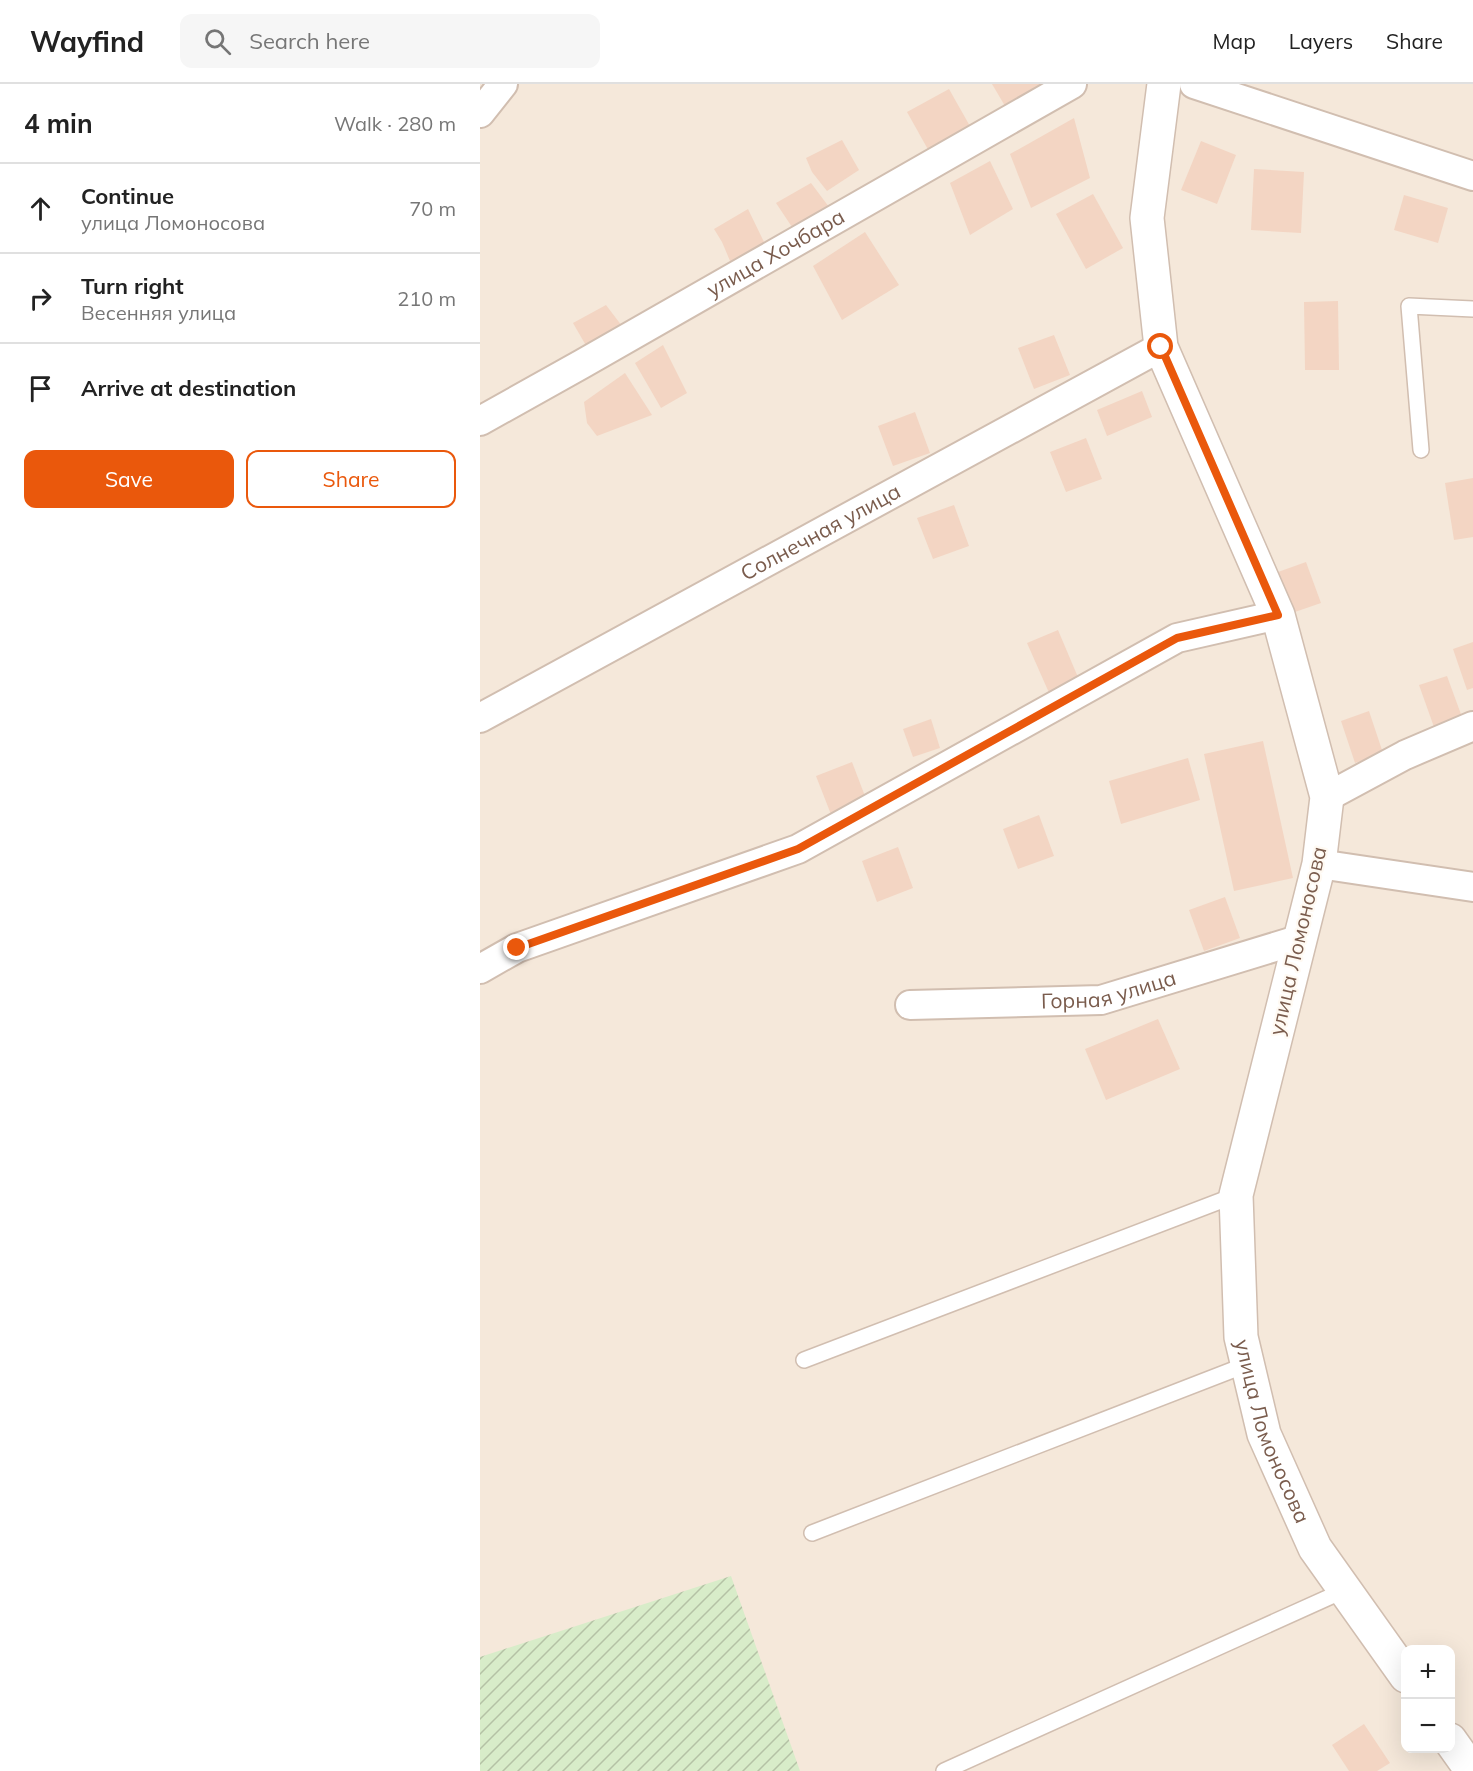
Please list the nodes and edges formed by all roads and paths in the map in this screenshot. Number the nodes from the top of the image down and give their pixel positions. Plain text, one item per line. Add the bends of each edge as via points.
1 (503, 84) edge
2 (1072, 84) edge
3 (1164, 84) edge
4 (1194, 84) edge
5 (480, 112) edge
6 (1473, 176) edge
7 (1473, 309) edge
8 (1161, 347) junction
9 (480, 421) edge
10 (1421, 450) dead end
11 (1278, 615) junction
12 (480, 718) edge
13 (1473, 726) edge
14 (1327, 797) junction
15 (1319, 864) junction
16 (1473, 887) edge
17 (1300, 939) junction
18 (480, 969) edge
19 (910, 1005) dead end
20 (1236, 1195) junction
21 (804, 1360) dead end
22 (1248, 1364) junction
23 (812, 1533) dead end
24 (1345, 1590) junction
25 (1401, 1669) edge
26 (1455, 1747) edge
27 (944, 1771) edge
28 (1472, 1771) edge

1 - 5 street
2 - 9 street, улица Хочбара
3 - 8 street, улица Ломоносова via 1147,218
4 - 6 street
7 - 10 lane via 1409,306
8 - 11 street, улица Ломоносова
8 - 12 street, Солнечная улица
11 - 14 street, улица Ломоносова
11 - 18 street via 1177,638 798,849 517,948
13 - 14 street via 1405,755
14 - 15 street, улица Ломоносова
15 - 16 street
15 - 17 street, улица Ломоносова
17 - 19 street, Горная улица via 1101,1000
17 - 20 street, улица Ломоносова
20 - 21 lane
20 - 22 street, улица Ломоносова via 1241,1337
22 - 23 lane
22 - 24 street, улица Ломоносова via 1264,1434 1315,1548
24 - 25 street, улица Ломоносова
24 - 27 lane
26 - 28 street

